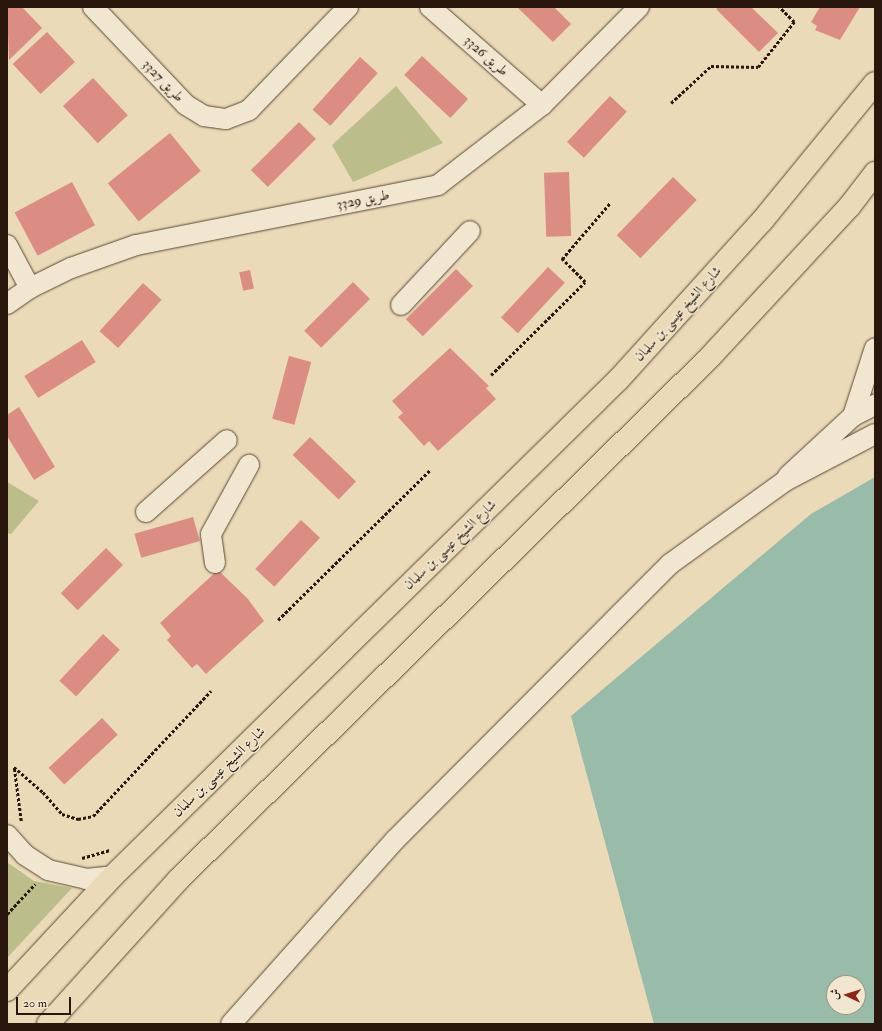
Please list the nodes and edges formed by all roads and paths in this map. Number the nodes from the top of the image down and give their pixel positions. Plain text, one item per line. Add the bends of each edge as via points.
1 (93, 7) edge
2 (348, 7) edge
3 (430, 7) edge
4 (639, 7) edge
5 (779, 7) edge
6 (875, 82) edge
7 (671, 103) dead end
8 (542, 105) junction
9 (875, 173) edge
10 (875, 186) edge
11 (610, 203) dead end
12 (849, 207) junction
13 (470, 231) dead end
14 (7, 245) edge
15 (30, 288) junction
16 (7, 304) edge
17 (401, 305) dead end
18 (875, 348) edge
19 (492, 375) dead end
20 (875, 405) edge
21 (853, 416) junction
22 (875, 434) edge
23 (227, 440) dead end
24 (249, 465) dead end
25 (430, 470) dead end
26 (784, 481) junction
27 (146, 512) dead end
28 (215, 563) dead end
29 (278, 620) dead end
30 (211, 691) dead end
31 (15, 831) edge
32 (48, 870) junction
33 (113, 876) junction
34 (7, 914) edge
35 (7, 990) edge
36 (48, 1024) edge
37 (230, 1024) edge

1 - 2 street, طريق 3327 via 195,112 226,119 249,110
3 - 8 street, طريق 3326
4 - 8 street, طريق 3329
5 - 7 path via 794,22 758,67 711,66
6 - 33 highway, شارع الشيخ عيسى بن سلمان via 768,215 620,379
8 - 15 street, طريق 3329 via 438,185 136,245 100,255
9 - 12 highway
10 - 12 street
11 - 19 path via 562,259 585,282
12 - 36 highway via 710,357 178,880
13 - 17 street
14 - 15 street
15 - 16 street, طريق 3329
18 - 21 street
20 - 21 street
21 - 26 street via 806,457
22 - 26 street
23 - 27 street
24 - 28 street via 211,534
25 - 29 path
26 - 37 street via 670,564 395,840
30 - 31 path via 92,816 78,819 62,814 44,792 14,768 17,808
31 - 32 street via 25,855
32 - 33 street via 86,879
32 - 34 path
33 - 35 highway, شارع الشيخ عيسى بن سلمان

